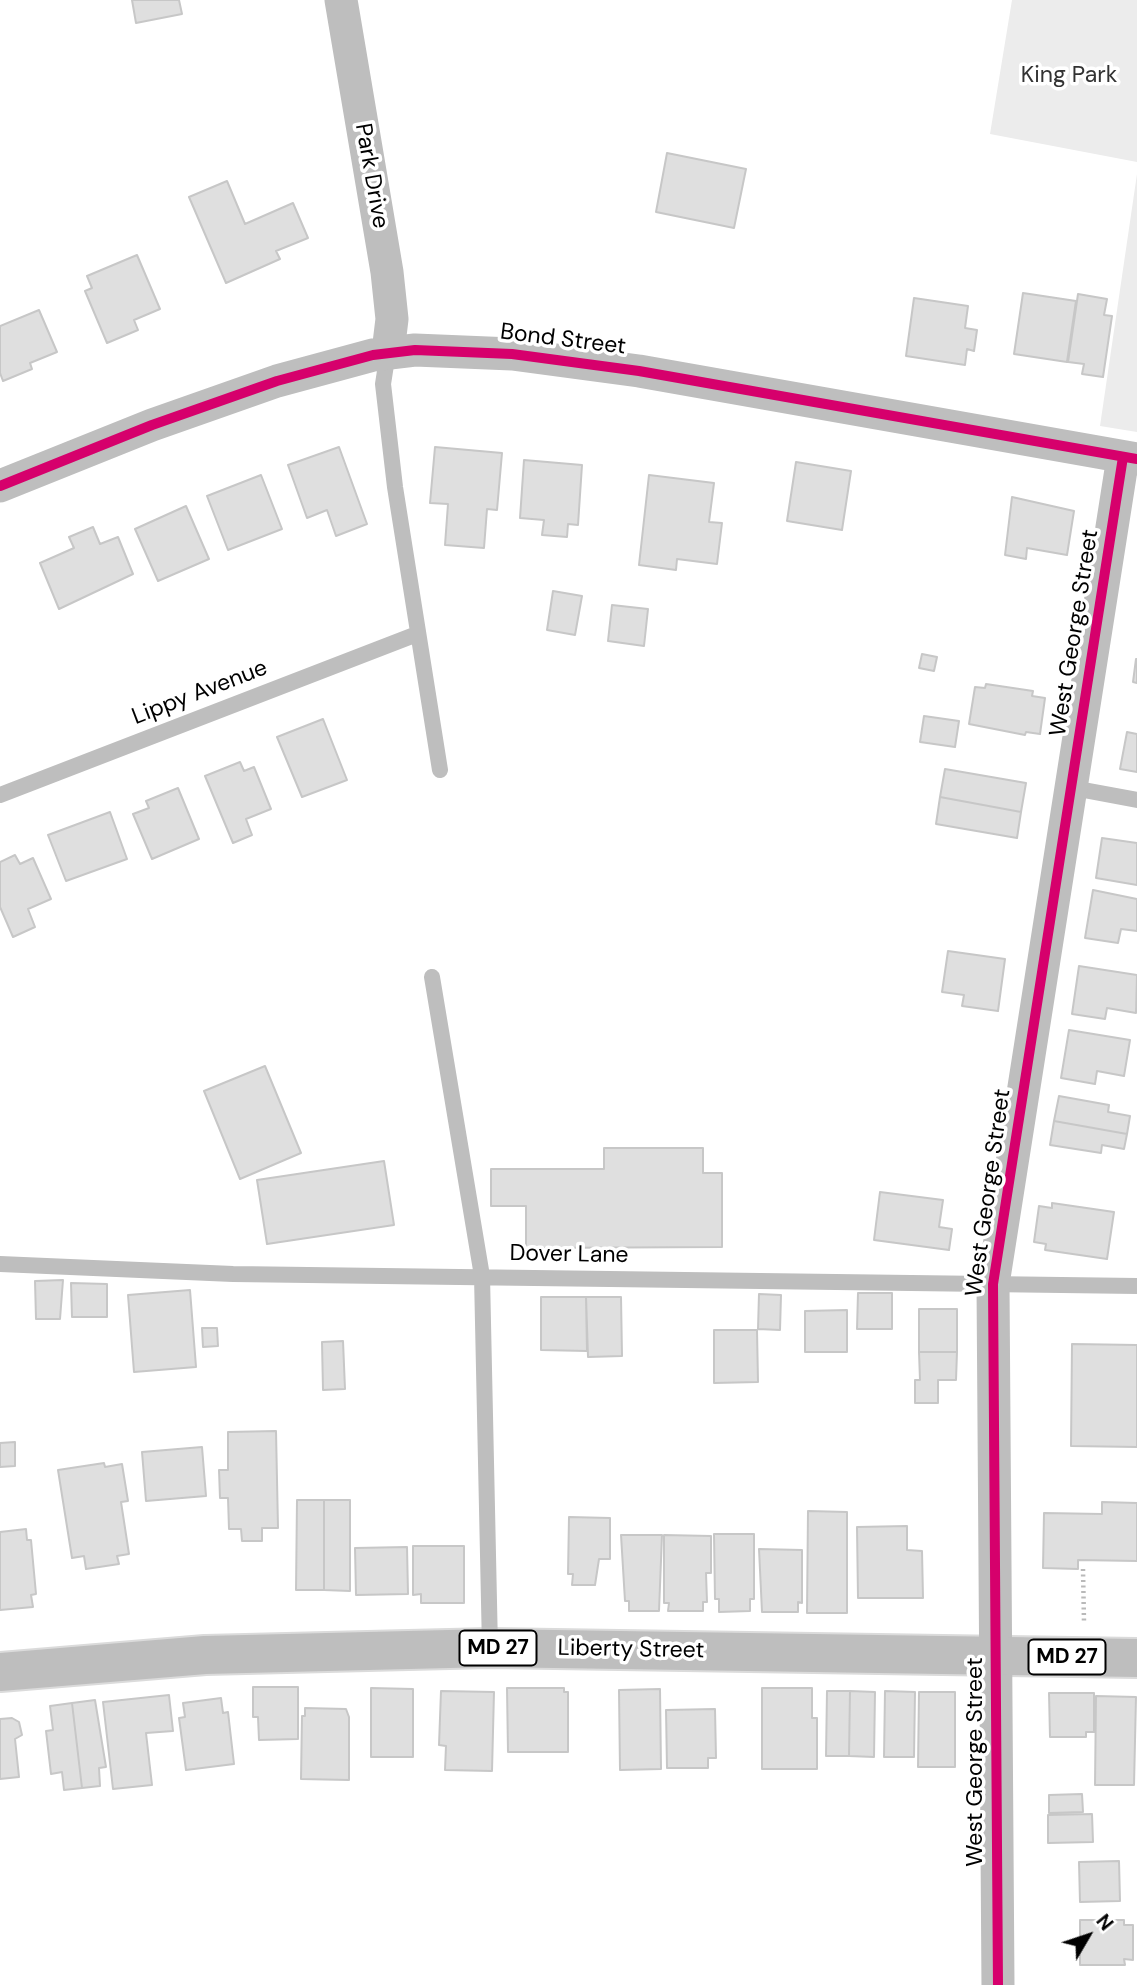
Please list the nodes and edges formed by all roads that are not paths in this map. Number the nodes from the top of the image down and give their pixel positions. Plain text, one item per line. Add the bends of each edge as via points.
1 (341, 0) edge
2 (388, 352) junction
3 (1130, 458) edge
4 (0, 486) edge
5 (417, 634) junction
6 (440, 770) dead end
7 (1073, 788) junction
8 (0, 795) edge
9 (1137, 800) edge
10 (432, 977) dead end
11 (0, 1264) edge
12 (482, 1276) junction
13 (993, 1284) junction
14 (1137, 1286) edge
15 (490, 1648) junction
16 (997, 1656) junction
17 (1137, 1658) edge
18 (0, 1672) edge
19 (998, 1985) edge

1 - 2 street, Park Drive via 387,272 392,319
2 - 3 street, Bond Street via 464,350 609,367
2 - 4 street, Bond Street via 277,381
2 - 5 lane via 383,384
3 - 7 street, West George Street
5 - 6 lane
5 - 8 lane, Lippy Avenue
7 - 9 lane
7 - 13 street, West George Street
10 - 12 lane
11 - 12 lane, Dover Lane via 233,1274
12 - 13 lane, Dover Lane
12 - 15 lane
13 - 14 lane, Dover Lane
13 - 16 street, West George Street
15 - 16 highway, Liberty Street / MD 27
15 - 18 highway, Liberty Street / MD 27 via 205,1655
16 - 17 highway, Liberty Street / MD 27
16 - 19 street, West George Street

